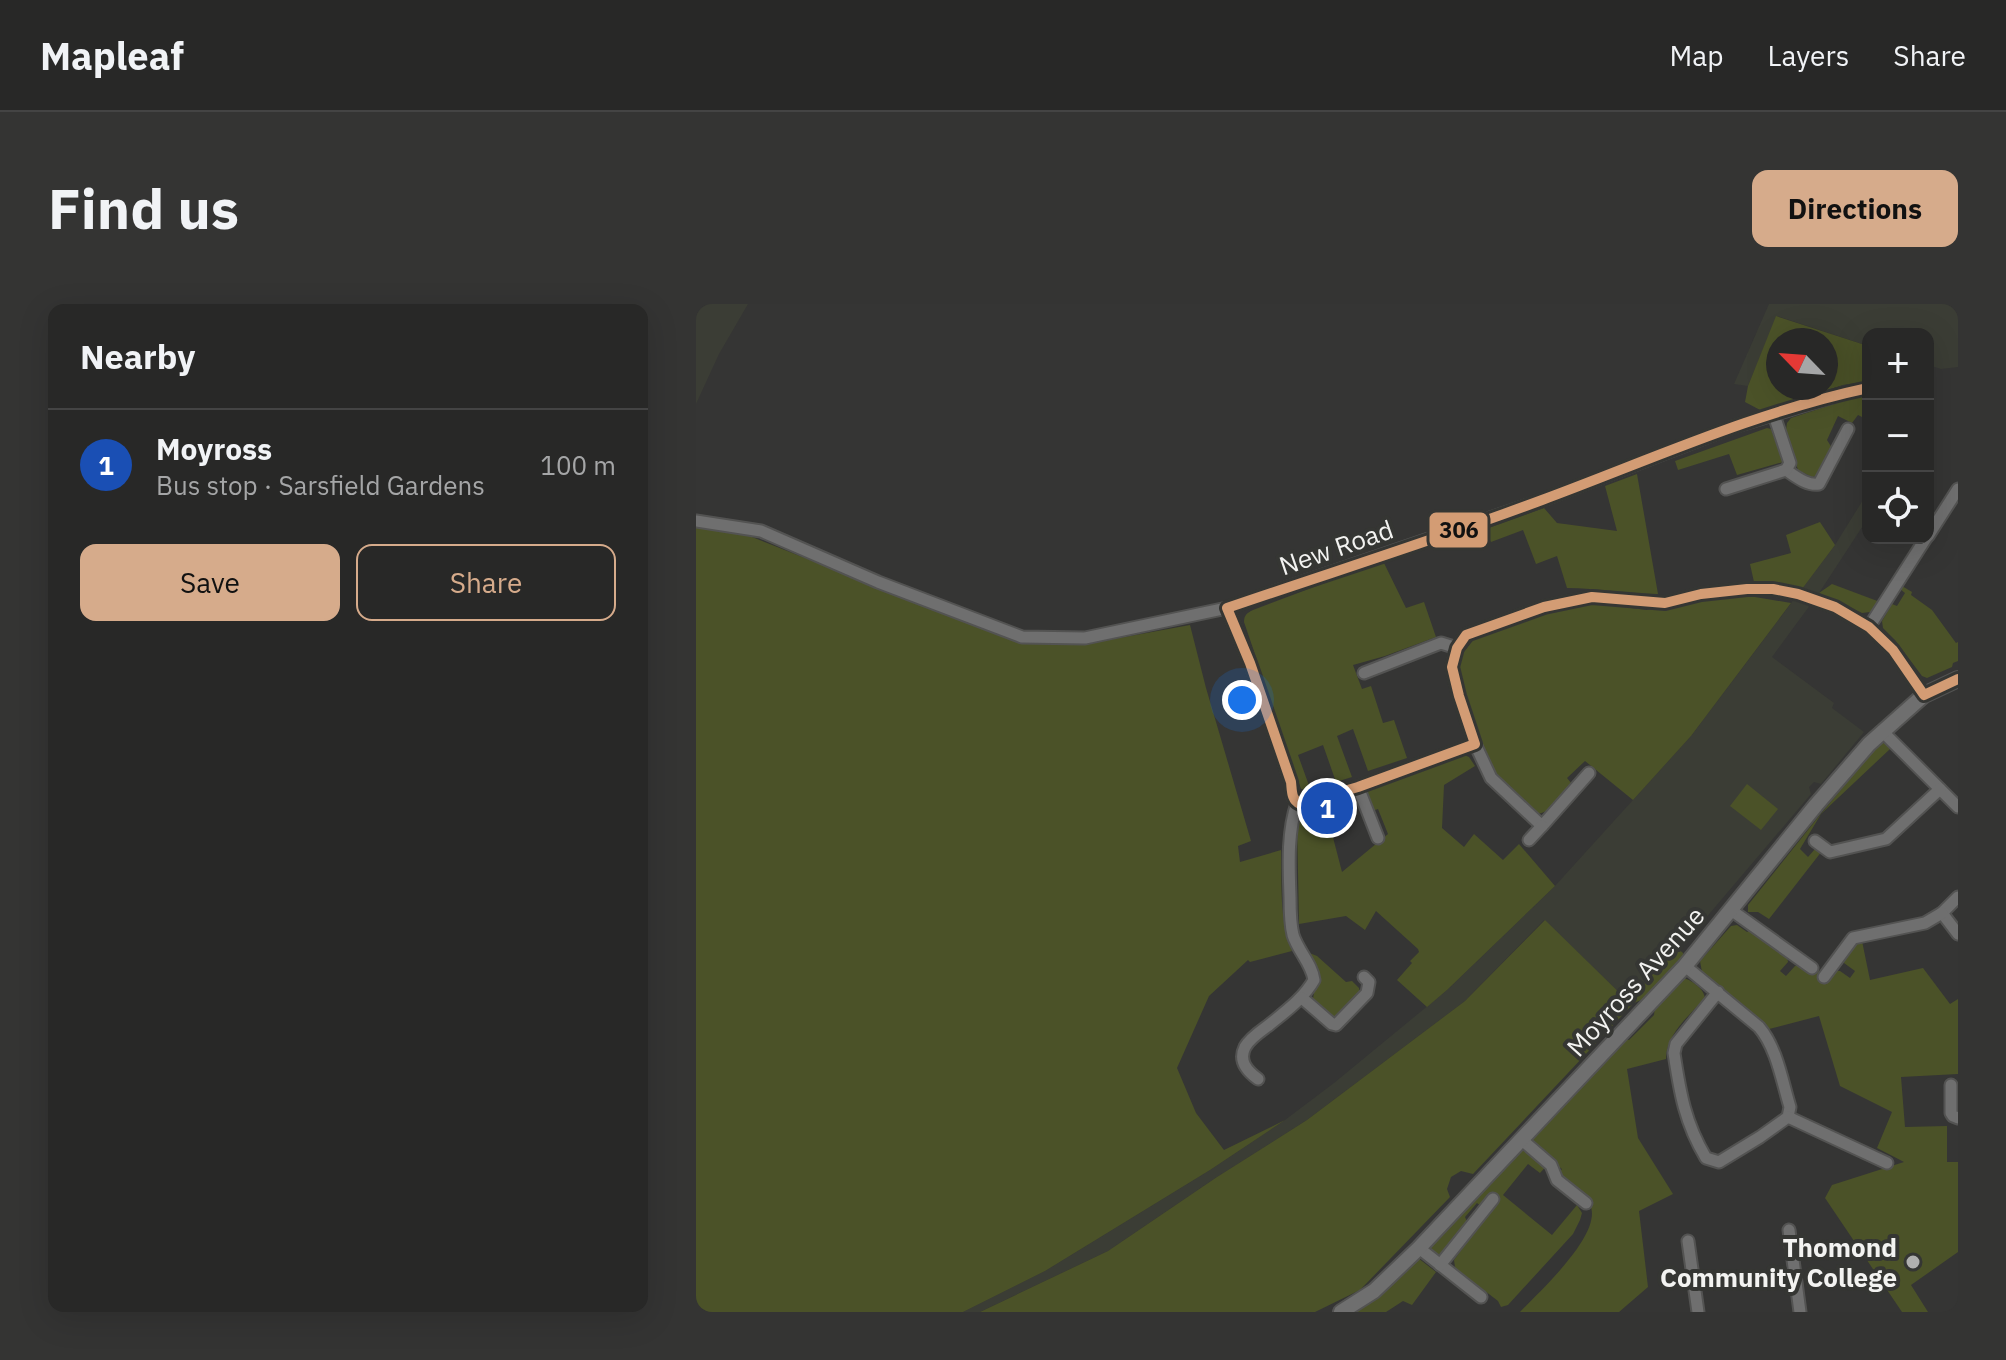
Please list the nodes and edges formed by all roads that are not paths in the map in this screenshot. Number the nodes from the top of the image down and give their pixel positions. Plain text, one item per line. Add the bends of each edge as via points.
1 (1862, 389) edge
2 (1774, 415) junction
3 (1848, 429) dead end
4 (1786, 470) junction
5 (1726, 489) dead end
6 (1958, 490) edge
7 (696, 521) edge
8 (1934, 526) edge
9 (1922, 544) edge
10 (1227, 608) junction
11 (1869, 627) junction
12 (1457, 648) junction
13 (1364, 673) dead end
14 (1958, 679) edge
15 (1924, 695) junction
16 (1882, 731) junction
17 (1475, 744) junction
18 (1589, 773) dead end
19 (1358, 787) junction
20 (1940, 789) junction
21 (1297, 803) junction
22 (1958, 807) edge
23 (1542, 826) junction
24 (1378, 838) dead end
25 (1529, 840) dead end
26 (1815, 841) dead end
27 (1958, 897) edge
28 (1731, 910) junction
29 (1942, 913) junction
30 (1958, 934) edge
31 (1685, 966) junction
32 (1812, 968) dead end
33 (1364, 977) dead end
34 (1824, 977) dead end
35 (1718, 992) junction
36 (1302, 998) junction
37 (1258, 1079) dead end
38 (1951, 1085) dead end
39 (1788, 1117) junction
40 (1958, 1118) edge
41 (1522, 1140) junction
42 (1887, 1163) dead end
43 (1493, 1199) dead end
44 (1586, 1203) dead end
45 (1789, 1230) dead end
46 (1688, 1241) dead end
47 (1419, 1248) junction
48 (1440, 1265) junction
49 (1481, 1297) dead end
50 (1341, 1312) edge
51 (1698, 1312) edge
52 (1800, 1312) edge

1 - 2 street, New Road
2 - 4 street via 1790,463
2 - 10 street, New Road
3 - 4 street via 1819,484
4 - 5 street
6 - 8 street
7 - 10 street, New Road via 761,531 1022,637 1085,638
9 - 11 street
10 - 21 street
11 - 12 street via 1816,599 1747,589 1665,603 1592,597 1544,607 1466,635
11 - 15 street via 1893,650
12 - 13 street via 1441,643
12 - 17 street via 1452,667
14 - 15 street, Moyross Avenue
15 - 16 street, Moyross Avenue
16 - 20 street
16 - 28 street, Moyross Avenue
17 - 19 street
17 - 23 street via 1494,782
18 - 23 street
19 - 21 street
19 - 24 street
20 - 22 street
20 - 26 street via 1886,839 1830,852
21 - 36 street via 1289,856 1291,923 1314,980
23 - 25 street
27 - 29 street
28 - 31 street, Moyross Avenue
28 - 32 street
29 - 30 street
29 - 34 street via 1925,923 1853,938
31 - 35 street
31 - 41 street, Moyross Avenue
33 - 36 street via 1367,993 1336,1025
35 - 39 street via 1767,1038 1790,1107
35 - 39 street via 1674,1053 1684,1112 1696,1142 1706,1158 1719,1162
36 - 37 street via 1244,1048 1245,1067
38 - 40 street via 1951,1113
39 - 42 street
41 - 44 street
41 - 47 street, Moyross Avenue
43 - 48 street
45 - 52 street
46 - 51 street
47 - 48 street
47 - 50 street, Moyross Avenue via 1374,1291
48 - 49 street

